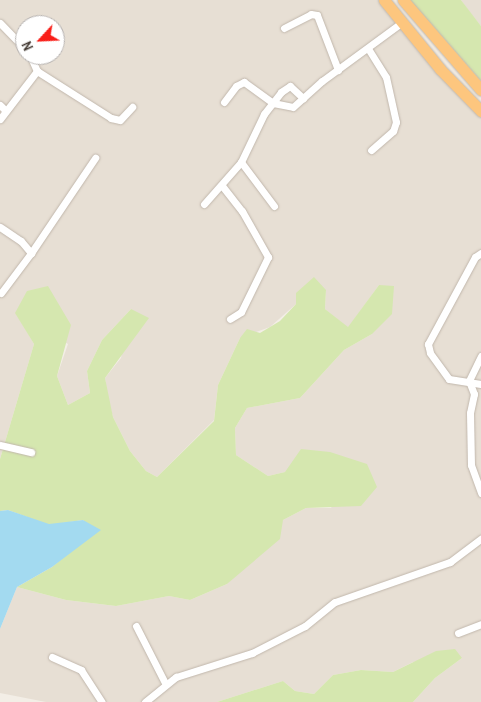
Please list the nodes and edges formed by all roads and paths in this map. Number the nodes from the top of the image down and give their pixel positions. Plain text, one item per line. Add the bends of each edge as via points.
1 (384, 0) edge
2 (402, 0) edge
3 (0, 23) edge
4 (401, 23) junction
5 (284, 28) dead end
6 (15, 39) edge
7 (369, 50) junction
8 (34, 65) edge
9 (36, 70) junction
10 (338, 70) junction
11 (481, 90) edge
12 (303, 98) junction
13 (224, 102) dead end
14 (273, 103) junction
15 (0, 106) edge
16 (132, 107) dead end
17 (6, 111) junction
18 (481, 112) edge
19 (0, 119) edge
20 (371, 150) dead end
21 (95, 158) dead end
22 (241, 162) junction
23 (223, 186) junction
24 (204, 204) dead end
25 (274, 206) dead end
26 (0, 228) edge
27 (32, 252) junction
28 (481, 253) edge
29 (1, 293) edge
30 (230, 319) dead end
31 (481, 356) edge
32 (481, 384) edge
33 (469, 385) junction
34 (0, 444) edge
35 (31, 452) dead end
36 (481, 493) edge
37 (481, 539) edge
38 (481, 624) edge
39 (136, 626) dead end
40 (458, 633) dead end
41 (52, 657) dead end
42 (165, 683) junction
43 (102, 702) edge
44 (145, 702) edge

1 - 4 highway
2 - 11 highway
3 - 6 street
4 - 7 street
4 - 18 highway
5 - 10 street via 317,14
7 - 10 street
7 - 20 street via 386,76 396,122 393,132
8 - 9 street
9 - 16 street via 111,118 120,120
9 - 17 street
10 - 12 street
12 - 14 street via 289,108
12 - 14 street via 288,86
13 - 14 street via 244,82
14 - 22 street
15 - 17 street
17 - 19 street
21 - 27 street
22 - 23 street
22 - 25 street
23 - 24 street
23 - 30 street via 242,211 268,257 241,312
26 - 27 street
27 - 29 street
28 - 33 street via 475,257 428,344 430,354 446,375
31 - 33 street via 470,376
32 - 33 street
33 - 36 street via 474,394 470,413 471,465
34 - 35 street
37 - 42 street via 450,562 335,602 305,626 252,653
38 - 40 street
39 - 42 street
41 - 43 street via 81,670
42 - 44 street

